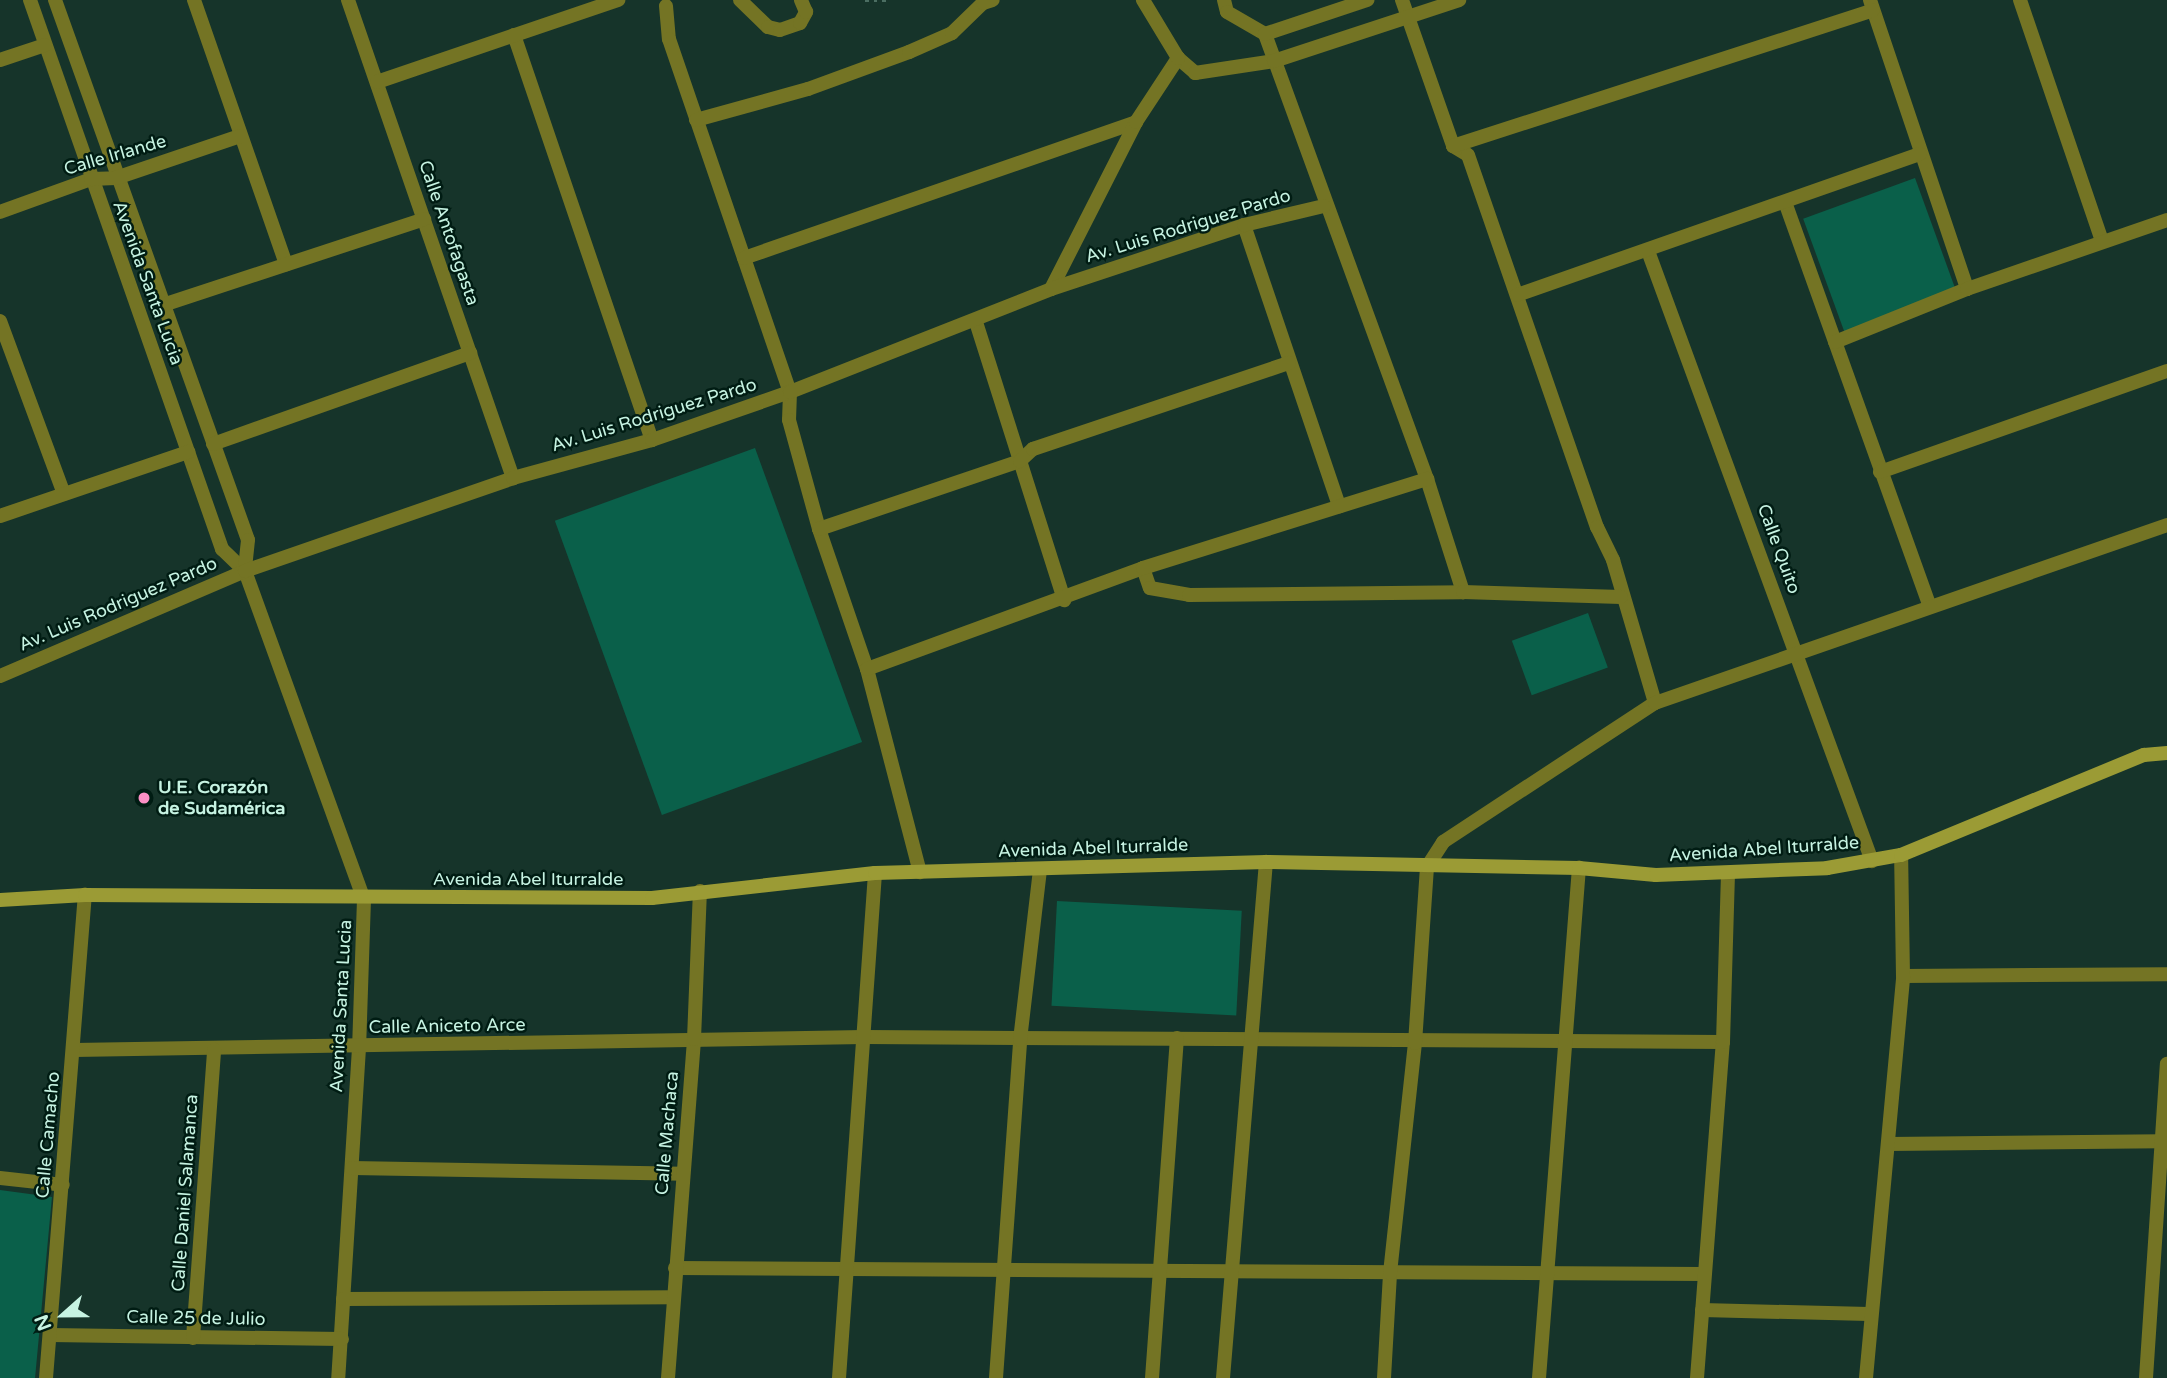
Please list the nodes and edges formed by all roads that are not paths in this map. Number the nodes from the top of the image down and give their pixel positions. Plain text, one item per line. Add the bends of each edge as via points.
1 (30, 0) edge
2 (55, 0) edge
3 (194, 0) edge
4 (348, 0) edge
5 (618, 0) edge
6 (740, 0) edge
7 (801, 0) edge
8 (967, 0) edge
9 (1143, 0) edge
10 (1209, 0) edge
11 (1367, 0) edge
12 (1402, 0) edge
13 (1459, 0) edge
14 (2020, 0) edge
15 (988, 1) edge
16 (664, 2) edge
17 (1872, 5) edge
18 (1225, 6) edge
19 (1410, 17) junction
20 (1265, 34) junction
21 (514, 35) junction
22 (46, 45) junction
23 (1178, 58) junction
24 (0, 60) edge
25 (1274, 61) junction
26 (377, 82) junction
27 (696, 120) junction
28 (1136, 122) junction
29 (240, 136) junction
30 (1453, 146) junction
31 (1920, 154) junction
32 (116, 178) junction
33 (91, 179) junction
34 (1785, 202) junction
35 (1324, 206) junction
36 (0, 212) edge
37 (424, 219) junction
38 (2167, 220) edge
39 (1244, 225) junction
40 (2102, 241) junction
41 (1648, 251) junction
42 (744, 258) junction
43 (286, 264) junction
44 (1051, 289) junction
45 (1967, 289) junction
46 (1517, 295) junction
47 (163, 304) junction
48 (0, 321) edge
49 (976, 322) junction
50 (1835, 342) junction
51 (470, 353) junction
52 (6, 362) edge
53 (1289, 363) junction
54 (2167, 371) edge
55 (790, 392) junction
56 (652, 440) junction
57 (213, 444) junction
58 (188, 453) junction
59 (1020, 461) junction
60 (1880, 472) junction
61 (513, 478) junction
62 (1427, 479) junction
63 (64, 494) junction
64 (1339, 506) junction
65 (0, 516) edge
66 (2167, 525) edge
67 (819, 529) junction
68 (1143, 568) junction
69 (245, 571) junction
70 (1463, 592) junction
71 (1621, 597) junction
72 (1064, 600) junction
73 (1930, 606) junction
74 (1798, 654) junction
75 (867, 669) junction
76 (0, 676) edge
77 (1655, 704) junction
78 (2167, 753) edge
79 (1901, 855) junction
80 (1872, 861) junction
81 (1266, 862) junction
82 (1427, 867) junction
83 (1579, 868) junction
84 (1040, 869) junction
85 (920, 872) junction
86 (875, 873) junction
87 (1728, 874) junction
88 (700, 891) junction
89 (85, 895) junction
90 (363, 899) junction
91 (0, 901) edge
92 (2167, 974) edge
93 (1903, 976) junction
94 (864, 1037) junction
95 (1177, 1038) junction
96 (694, 1039) junction
97 (1020, 1040) junction
98 (1251, 1041) junction
99 (1723, 1042) junction
100 (1415, 1043) junction
101 (1567, 1043) junction
102 (359, 1048) junction
103 (74, 1050) junction
104 (214, 1050) junction
105 (2167, 1064) edge
106 (2161, 1141) junction
107 (1888, 1143) junction
108 (352, 1168) junction
109 (683, 1174) junction
110 (0, 1178) edge
111 (63, 1185) junction
112 (675, 1268) junction
113 (848, 1270) junction
114 (1006, 1270) junction
115 (1159, 1270) junction
116 (1233, 1270) junction
117 (1390, 1273) junction
118 (1545, 1274) junction
119 (1704, 1274) junction
120 (673, 1297) junction
121 (343, 1300) junction
122 (1702, 1310) junction
123 (1870, 1314) junction
124 (50, 1335) junction
125 (193, 1338) junction
126 (342, 1339) junction
127 (46, 1378) edge
128 (338, 1378) edge
129 (668, 1378) edge
130 (839, 1378) edge
131 (996, 1378) edge
132 (1152, 1378) edge
133 (1223, 1378) edge
134 (1384, 1378) edge
135 (1539, 1378) edge
136 (1697, 1378) edge
137 (1866, 1378) edge
138 (2146, 1378) edge

1 - 22 street, Avenida Santa Lucia
2 - 32 street, Avenida Santa Lucia
3 - 29 street
4 - 26 street, Calle Antofagasta
5 - 21 street
6 - 7 street via 768,27 780,30 800,23 806,12
8 - 15 street
9 - 23 street
10 - 18 street
11 - 20 street
12 - 19 street
13 - 19 street
14 - 40 street
15 - 27 street via 952,33 909,52 808,89
16 - 27 street via 669,39
17 - 30 street
17 - 31 street
18 - 20 street
19 - 25 street
19 - 30 street
20 - 25 street
21 - 26 street
21 - 56 street
22 - 24 street
22 - 33 street, Avenida Santa Lucia
23 - 25 street via 1195,73
23 - 28 street
25 - 35 street
26 - 37 street, Calle Antofagasta
27 - 42 street
28 - 42 street
28 - 44 street
29 - 32 street, Calle Irlande
29 - 43 street
30 - 46 street via 1468,155
31 - 34 street
31 - 45 street
32 - 33 street, Calle Irlande
32 - 47 street, Avenida Santa Lucia
33 - 36 street, Calle Irlande
33 - 58 street, Avenida Santa Lucia
34 - 41 street
34 - 50 street
35 - 39 street, Av. Luis Rodriguez Pardo
35 - 62 street
37 - 43 street
37 - 51 street, Calle Antofagasta
38 - 40 street
39 - 44 street, Av. Luis Rodriguez Pardo
39 - 53 street
40 - 45 street
41 - 46 street
41 - 74 street, Calle Quito
42 - 55 street
43 - 47 street
44 - 49 street, Av. Luis Rodriguez Pardo
45 - 50 street
46 - 71 street via 1597,527 1613,560
47 - 57 street, Avenida Santa Lucia
48 - 52 street
49 - 55 street, Av. Luis Rodriguez Pardo
49 - 59 street
50 - 60 street
51 - 57 street
51 - 61 street, Calle Antofagasta
52 - 63 street
53 - 59 street via 1033,449
53 - 64 street
54 - 60 street
55 - 56 street, Av. Luis Rodriguez Pardo
55 - 67 street via 789,420
56 - 61 street, Av. Luis Rodriguez Pardo
57 - 69 street, Avenida Santa Lucia via 248,540
58 - 63 street
58 - 69 street, Avenida Santa Lucia via 222,549
59 - 67 street
59 - 72 street
60 - 73 street
61 - 69 street, Av. Luis Rodriguez Pardo
62 - 64 street
62 - 70 street
63 - 65 street
64 - 68 street
66 - 73 street
67 - 75 street
68 - 70 street via 1150,587 1189,594
68 - 72 street
69 - 76 street, Av. Luis Rodriguez Pardo
69 - 90 street, Avenida Santa Lucia
70 - 71 street
71 - 77 street
72 - 75 street
73 - 74 street
74 - 77 street
74 - 80 street, Calle Quito
75 - 85 street
77 - 82 street via 1443,842
78 - 79 street, Avenida Abel Iturralde via 2132,759
79 - 80 street, Avenida Abel Iturralde
79 - 93 street
80 - 87 street, Avenida Abel Iturralde
81 - 82 street, Avenida Abel Iturralde
81 - 84 street, Avenida Abel Iturralde
81 - 98 street
82 - 83 street, Avenida Abel Iturralde
82 - 100 street
83 - 87 street, Avenida Abel Iturralde
83 - 101 street
84 - 85 street, Avenida Abel Iturralde
84 - 97 street
85 - 86 street, Avenida Abel Iturralde
86 - 88 street, Avenida Abel Iturralde
86 - 94 street
87 - 99 street
88 - 90 street, Avenida Abel Iturralde via 652,898
88 - 96 street, Calle Machaca
89 - 90 street, Avenida Abel Iturralde
89 - 91 street, Avenida Abel Iturralde
89 - 103 street, Calle Camacho
90 - 102 street, Avenida Santa Lucia
92 - 93 street
93 - 107 street
94 - 96 street, Calle Aniceto Arce
94 - 97 street, Calle Aniceto Arce
94 - 113 street
95 - 97 street, Calle Aniceto Arce
95 - 98 street, Calle Aniceto Arce
95 - 115 street
96 - 102 street, Calle Aniceto Arce
96 - 109 street, Calle Machaca
97 - 114 street
98 - 100 street, Calle Aniceto Arce
98 - 116 street
99 - 101 street, Calle Aniceto Arce
99 - 119 street
100 - 101 street, Calle Aniceto Arce
100 - 117 street
101 - 118 street
102 - 104 street, Calle Aniceto Arce
102 - 108 street, Avenida Santa Lucia
103 - 104 street, Calle Aniceto Arce
103 - 111 street, Calle Camacho
104 - 125 street, Calle Daniel Salamanca
105 - 106 street
106 - 107 street
106 - 138 street
107 - 123 street
108 - 109 street
108 - 121 street, Avenida Santa Lucia
109 - 112 street, Calle Machaca
110 - 111 street
111 - 124 street, Calle Camacho
112 - 113 street
112 - 120 street, Calle Machaca
113 - 114 street
113 - 130 street
114 - 115 street
114 - 131 street
115 - 116 street
115 - 132 street
116 - 117 street
116 - 133 street
117 - 118 street
117 - 134 street
118 - 119 street
118 - 135 street
119 - 122 street
120 - 121 street
120 - 129 street, Calle Machaca
121 - 126 street, Avenida Santa Lucia
122 - 123 street
122 - 136 street
123 - 137 street
124 - 125 street, Calle 25 de Julio
124 - 127 street, Calle Camacho
125 - 126 street, Calle 25 de Julio
126 - 128 street, Avenida Santa Lucia

